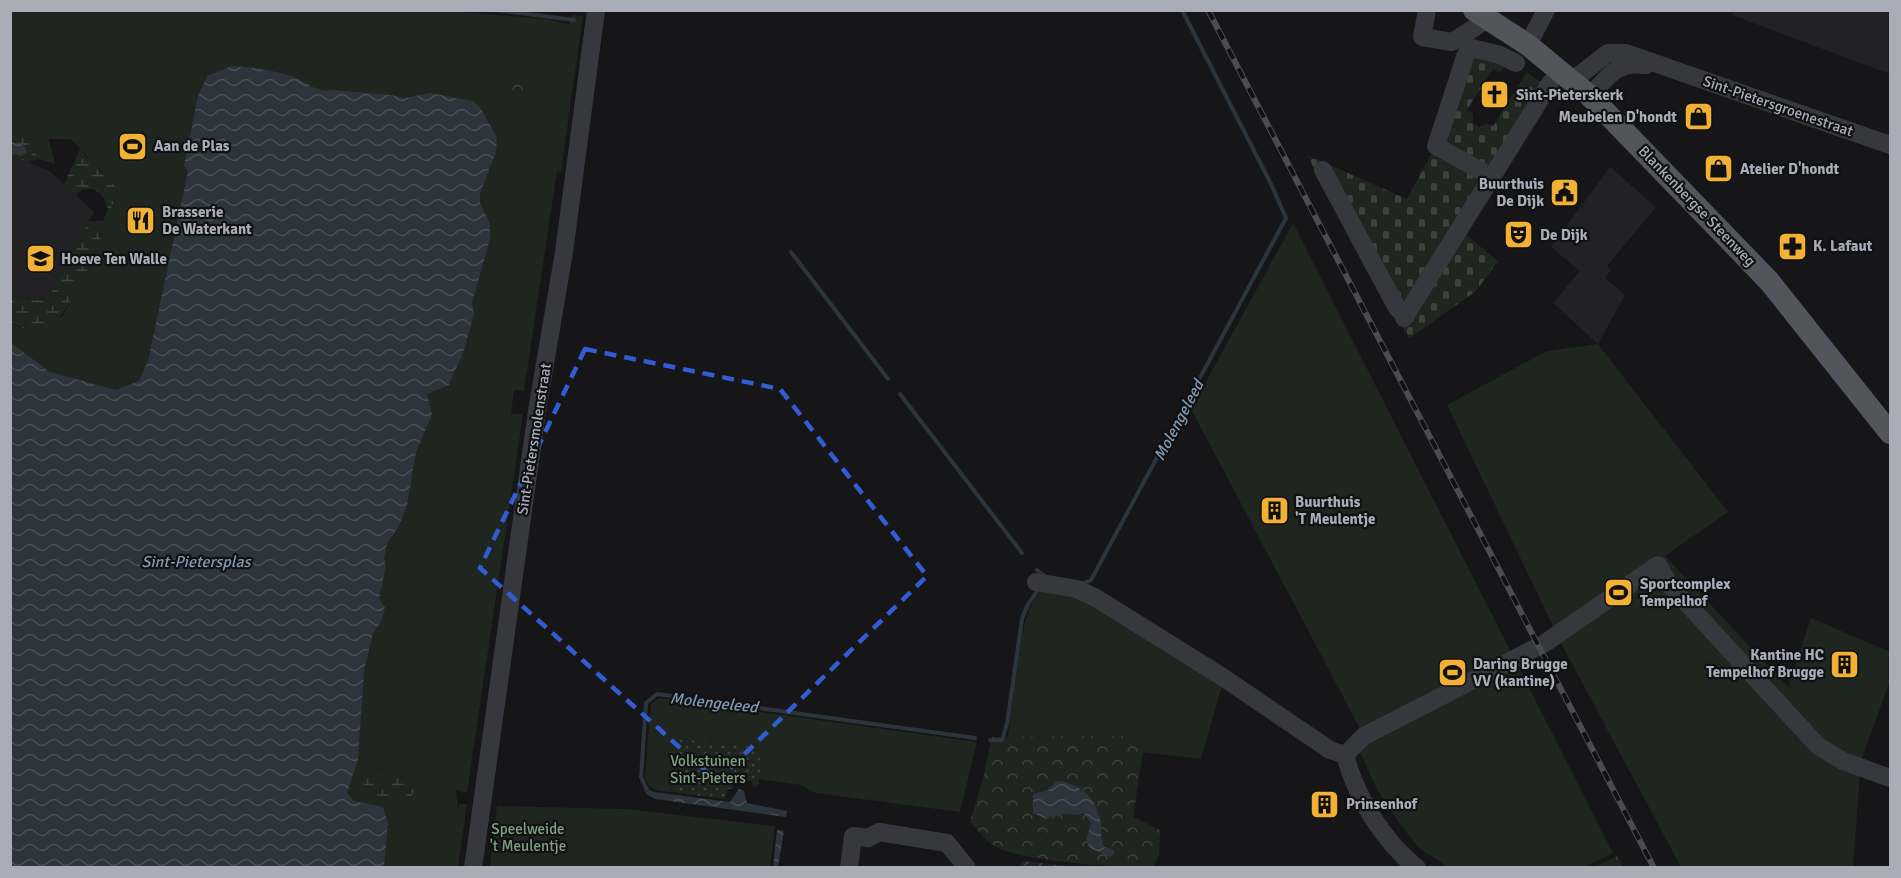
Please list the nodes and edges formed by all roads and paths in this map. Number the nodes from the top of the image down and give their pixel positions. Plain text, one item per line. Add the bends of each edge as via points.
1 (597, 10) edge
2 (1427, 10) edge
3 (1546, 10) edge
4 (1481, 15) edge
5 (1520, 57) junction
6 (1666, 68) junction
7 (1562, 81) junction
8 (1590, 96) junction
9 (1890, 145) edge
10 (1323, 170) dead end
11 (1492, 177) junction
12 (1890, 433) edge
13 (1036, 582) dead end
14 (1345, 755) junction
15 (1890, 778) edge
16 (473, 867) edge
17 (849, 867) edge
18 (967, 867) edge
19 (1417, 867) edge

1 - 16 street, Sint-Pietersmolenstraat
2 - 4 street via 1422,37 1452,42
3 - 5 street
4 - 5 main road, Blankenbergse Steenweg
5 - 7 main road, Blankenbergse Steenweg
5 - 11 street via 1472,48 1466,54 1436,146
6 - 7 street, Sint-Pietersgroenestraat via 1626,53 1608,53
6 - 8 street, Sint-Pietersgroenestraat via 1623,65
6 - 9 street, Sint-Pietersgroenestraat
7 - 8 main road, Blankenbergse Steenweg
7 - 11 street
8 - 12 main road, Blankenbergse Steenweg via 1769,281
10 - 11 street via 1405,317
13 - 14 street via 1077,589 1096,598 1330,750
14 - 15 street via 1364,736 1545,643 1658,565 1669,584 1818,746 1843,761
14 - 19 street via 1357,787 1384,836
17 - 18 street via 853,836 868,838 879,832 947,843

